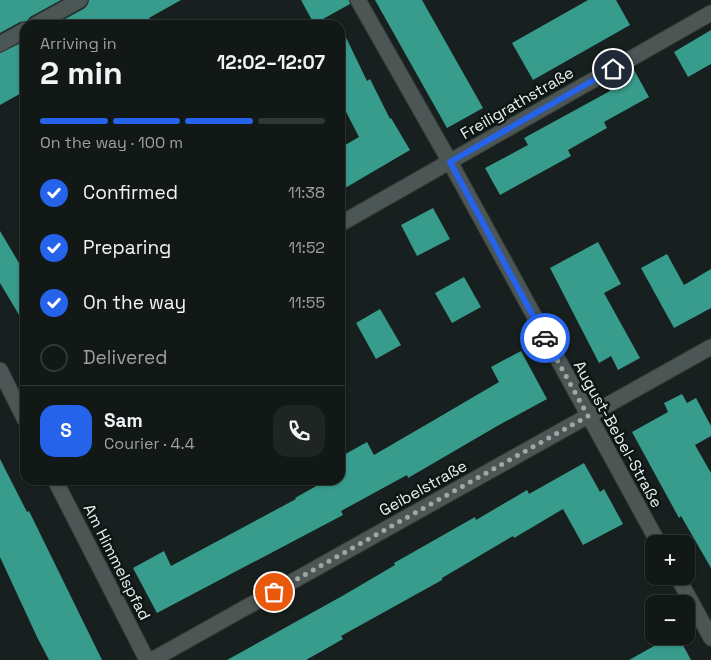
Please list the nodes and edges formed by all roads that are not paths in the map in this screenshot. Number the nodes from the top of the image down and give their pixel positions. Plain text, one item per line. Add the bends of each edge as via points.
1 (80, 0) edge
2 (358, 0) edge
3 (711, 14) edge
4 (44, 20) edge
5 (20, 33) edge
6 (0, 44) edge
7 (450, 162) junction
8 (345, 221) edge
9 (711, 347) edge
10 (0, 370) edge
11 (20, 400) edge
12 (588, 416) junction
13 (58, 485) edge
14 (654, 535) edge
15 (682, 585) edge
16 (711, 638) edge
17 (147, 660) edge
18 (152, 660) edge

1 - 4 street
2 - 7 street, August-Bebel-Straße
3 - 7 street, Freiligrathstraße
5 - 6 street
7 - 8 street, Freiligrathstraße
7 - 12 street, August-Bebel-Straße
9 - 12 street, Geibelstraße
10 - 11 street
12 - 14 street, August-Bebel-Straße
12 - 18 street, Geibelstraße
13 - 17 street, Am Himmelspfad
15 - 16 street

